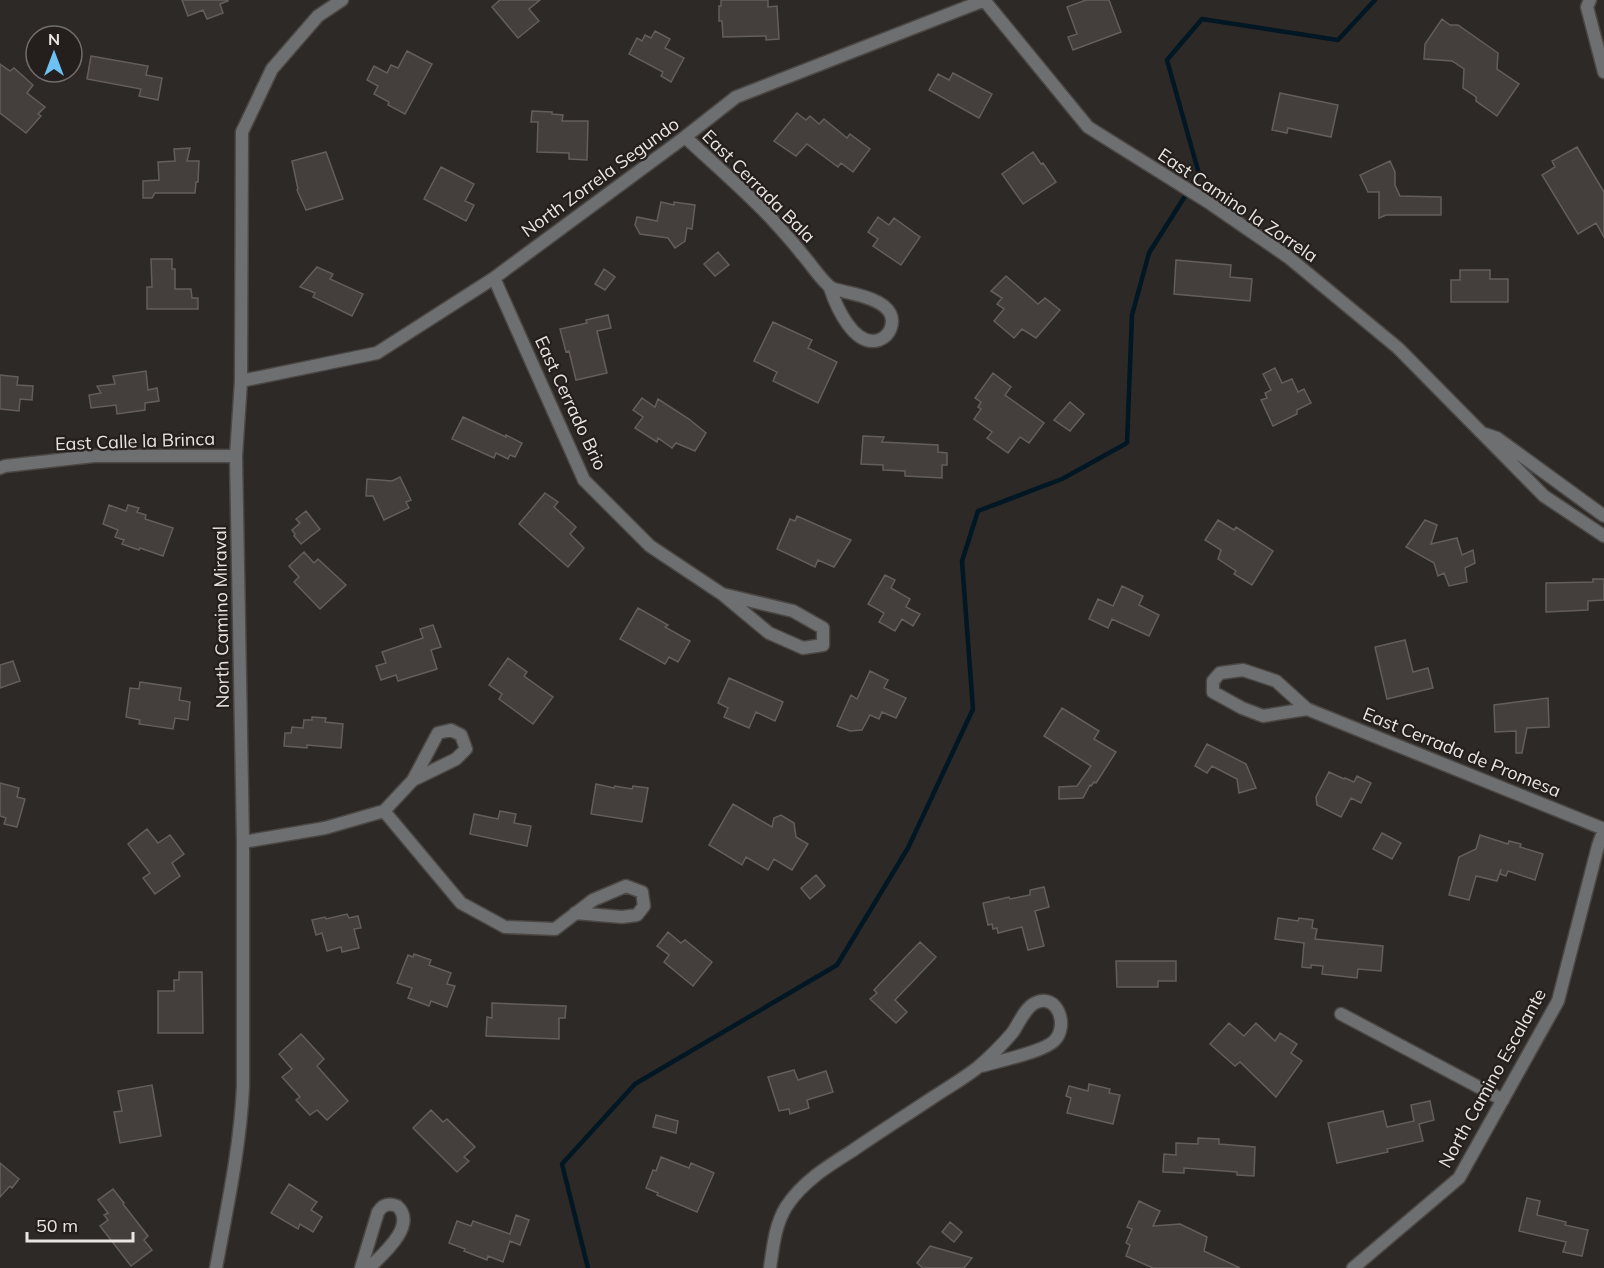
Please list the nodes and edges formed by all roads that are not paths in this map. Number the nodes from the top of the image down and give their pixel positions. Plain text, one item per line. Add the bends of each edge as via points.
1 (342, 0) edge
2 (984, 0) edge
3 (1590, 0) edge
4 (1604, 72) edge
5 (685, 137) junction
6 (494, 278) junction
7 (830, 288) junction
8 (241, 381) junction
9 (1481, 433) junction
10 (236, 456) junction
11 (0, 468) edge
12 (1604, 516) edge
13 (1604, 536) edge
14 (722, 594) junction
15 (1307, 709) junction
16 (413, 780) junction
17 (384, 811) junction
18 (1604, 829) edge
19 (243, 842) junction
20 (575, 913) junction
21 (1341, 1014) dead end
22 (978, 1067) junction
23 (1503, 1100) junction
24 (216, 1268) edge
25 (362, 1268) edge
26 (369, 1268) edge
27 (770, 1268) edge
28 (1353, 1268) edge

1 - 8 street, North Camino Miraval via 318,16 272,69 242,132
2 - 5 street, North Zorrela Segundo via 736,97
2 - 9 street, East Camino la Zorrela via 1088,127 1288,257 1398,348
3 - 4 street via 1587,7
5 - 6 street, North Zorrela Segundo
5 - 7 street, East Cerrada Bala via 768,215
6 - 8 street, North Zorrela Segundo via 377,353
6 - 14 street, East Cerrado Brio via 584,480 650,546
7 - 7 street, East Cerrada Bala via 885,307 892,320 886,336 880,340 863,339 845,319
8 - 10 street, North Camino Miraval
9 - 12 street, East Camino la Zorrela via 1497,438
9 - 13 street, East Camino la Zorrela via 1544,496
10 - 11 street, East Calle la Brinca via 94,456
10 - 19 street, North Camino Miraval
14 - 14 street, East Cerrado Brio via 793,611 823,628 823,645 803,648 769,633
15 - 15 street, East Cerrada de Promesa via 1276,681 1243,670 1220,673 1213,681 1213,692 1263,716
15 - 18 street, East Cerrada de Promesa
16 - 16 street via 456,759 466,749 461,735 451,730 438,733
16 - 17 street
17 - 19 street via 326,828
17 - 20 street via 461,903 505,927 555,929
18 - 23 street, North Camino Escalante via 1558,1001
19 - 24 street, North Camino Miraval via 241,1116
20 - 20 street via 626,885 642,892 644,906 637,915
21 - 23 street
22 - 22 street via 1055,1041 1062,1021 1056,1007 1044,1001 1032,1005 1011,1034
22 - 27 street via 807,1183 780,1220
23 - 28 street, North Camino Escalante via 1459,1178
25 - 26 street via 378,1212 388,1204 398,1206 404,1218 402,1229

